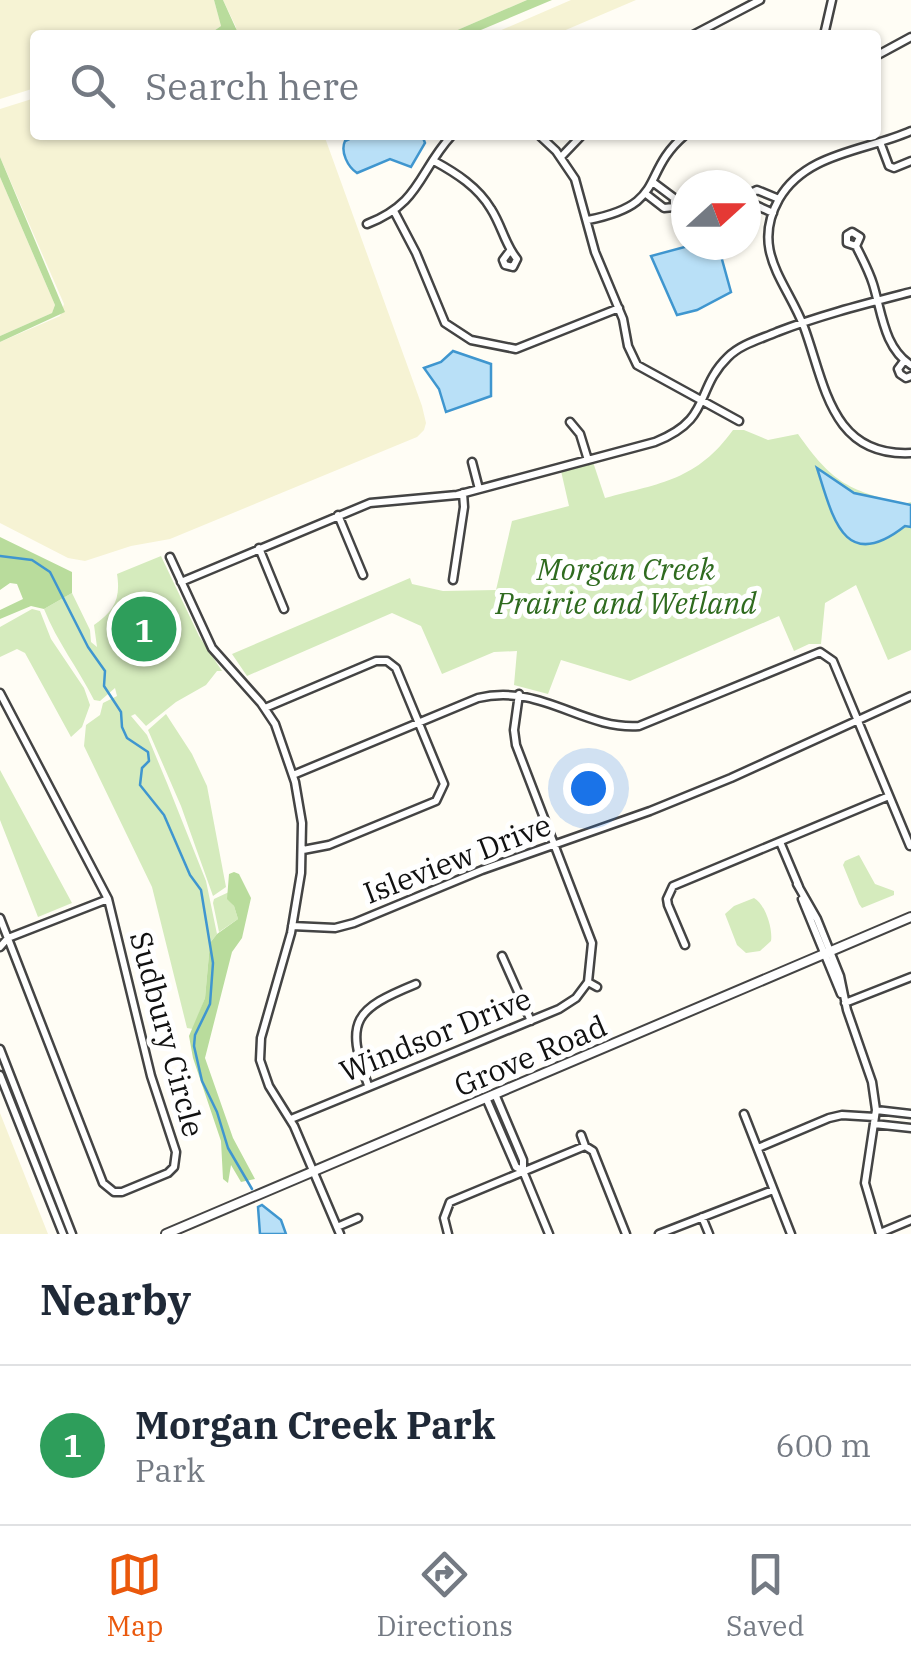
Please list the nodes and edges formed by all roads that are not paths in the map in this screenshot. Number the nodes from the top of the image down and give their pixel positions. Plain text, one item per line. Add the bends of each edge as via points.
1 (760, 0) edge
2 (832, 0) edge
3 (703, 30) edge
4 (825, 30) edge
5 (911, 38) edge
6 (881, 53) edge
7 (911, 130) edge
8 (449, 140) edge
9 (544, 140) edge
10 (577, 140) edge
11 (680, 140) edge
12 (880, 142) junction
13 (561, 157) junction
14 (434, 161) junction
15 (911, 161) edge
16 (654, 183) junction
17 (646, 194) junction
18 (779, 200) junction
19 (394, 210) junction
20 (774, 212) junction
21 (588, 220) junction
22 (367, 224) dead end
23 (856, 246) dead end
24 (509, 252) dead end
25 (911, 292) edge
26 (877, 299) junction
27 (619, 308) junction
28 (802, 322) junction
29 (908, 363) edge
30 (911, 376) edge
31 (703, 402) junction
32 (739, 421) dead end
33 (570, 422) dead end
34 (911, 453) edge
35 (588, 460) junction
36 (472, 462) dead end
37 (479, 489) junction
38 (463, 494) junction
39 (338, 515) junction
40 (259, 548) junction
41 (170, 557) dead end
42 (364, 574) dead end
43 (454, 580) dead end
44 (181, 582) junction
45 (284, 609) dead end
46 (0, 693) edge
47 (519, 694) junction
48 (911, 696) edge
49 (264, 708) junction
50 (857, 719) junction
51 (419, 722) junction
52 (293, 775) junction
53 (889, 796) junction
54 (780, 842) junction
55 (552, 844) junction
56 (910, 846) edge
57 (303, 850) junction
58 (108, 899) junction
59 (911, 917) edge
60 (0, 918) edge
61 (292, 926) junction
62 (4, 938) edge
63 (685, 946) dead end
64 (0, 947) edge
65 (826, 953) junction
66 (502, 956) dead end
67 (911, 977) edge
68 (588, 982) junction
69 (416, 984) dead end
70 (597, 986) dead end
71 (844, 1000) junction
72 (531, 1020) junction
73 (0, 1048) edge
74 (0, 1075) edge
75 (368, 1085) junction
76 (496, 1094) junction
77 (486, 1098) junction
78 (744, 1114) dead end
79 (911, 1114) edge
80 (875, 1117) junction
81 (291, 1118) junction
82 (911, 1128) edge
83 (581, 1135) dead end
84 (585, 1146) junction
85 (758, 1148) junction
86 (523, 1171) junction
87 (313, 1172) junction
88 (773, 1190) junction
89 (702, 1217) junction
90 (358, 1218) dead end
91 (911, 1220) edge
92 (338, 1231) edge
93 (64, 1234) edge
94 (72, 1234) edge
95 (166, 1234) edge
96 (448, 1234) edge
97 (549, 1234) edge
98 (626, 1234) edge
99 (659, 1234) edge
100 (709, 1234) edge
101 (791, 1234) edge
102 (879, 1234) edge

1 - 3 street
2 - 4 street
5 - 6 street
7 - 12 street
8 - 14 street
9 - 13 street
10 - 13 street
11 - 16 street
12 - 15 street via 889,166
12 - 18 street via 813,166
13 - 21 street
14 - 19 street
14 - 24 street via 482,196
16 - 17 street
16 - 17 street via 674,198 674,207 664,208
17 - 21 street via 617,214
18 - 20 street
18 - 20 street via 752,190 747,195 750,203
19 - 22 street
19 - 27 street via 445,323 471,340 516,349
20 - 28 street via 774,272
21 - 27 street
23 - 26 street
25 - 26 street
26 - 28 street
26 - 29 street via 889,340
27 - 31 street via 637,365
28 - 31 street via 728,356
28 - 34 street via 825,394 846,429 880,450
29 - 30 street via 898,369
31 - 32 street
31 - 35 street via 670,436
33 - 35 street
35 - 37 street
36 - 37 street
37 - 38 street
38 - 39 street via 385,500
38 - 43 street
39 - 40 street
39 - 42 street
40 - 44 street
40 - 45 street
41 - 44 street
44 - 49 street via 212,648
46 - 58 street, Sudbury Circle
47 - 50 street via 639,726 820,652 833,661
47 - 51 street via 478,698
47 - 55 street via 514,738
48 - 50 street, Isleview Drive
49 - 51 street via 384,661 396,668
49 - 52 street
50 - 53 street
50 - 55 street, Isleview Drive via 731,778
51 - 52 street
51 - 57 street via 444,784 436,800 329,846
52 - 57 street
53 - 54 street
53 - 56 street
54 - 63 street via 673,886 668,905
54 - 65 street
55 - 61 street, Isleview Drive via 354,923 313,930
55 - 68 street via 592,943
57 - 61 street
58 - 62 street
58 - 62 street, Sudbury Circle via 176,1152 168,1173 122,1192 103,1183
59 - 65 street, Grove Road
60 - 62 street, Sudbury Circle
61 - 81 street via 260,1049 265,1078
62 - 64 street
65 - 71 street
65 - 76 street, Grove Road
66 - 72 street
67 - 71 street
68 - 70 street
68 - 72 street, Windsor Drive via 570,1003
69 - 75 street via 374,1002 357,1026 356,1054
71 - 80 street via 872,1082
72 - 75 street, Windsor Drive
73 - 94 street
74 - 93 street
75 - 81 street, Windsor Drive
76 - 77 street, Grove Road
76 - 86 street
77 - 86 street
77 - 87 street, Grove Road
78 - 85 street
79 - 80 street
80 - 82 street
80 - 85 street via 828,1118
80 - 102 street via 865,1183
81 - 87 street
83 - 84 street
84 - 86 street
84 - 98 street via 593,1150
85 - 88 street
86 - 96 street via 450,1202
86 - 97 street
87 - 92 street
87 - 95 street, Grove Road
88 - 89 street
88 - 101 street
89 - 99 street
89 - 100 street
90 - 92 street
91 - 102 street

